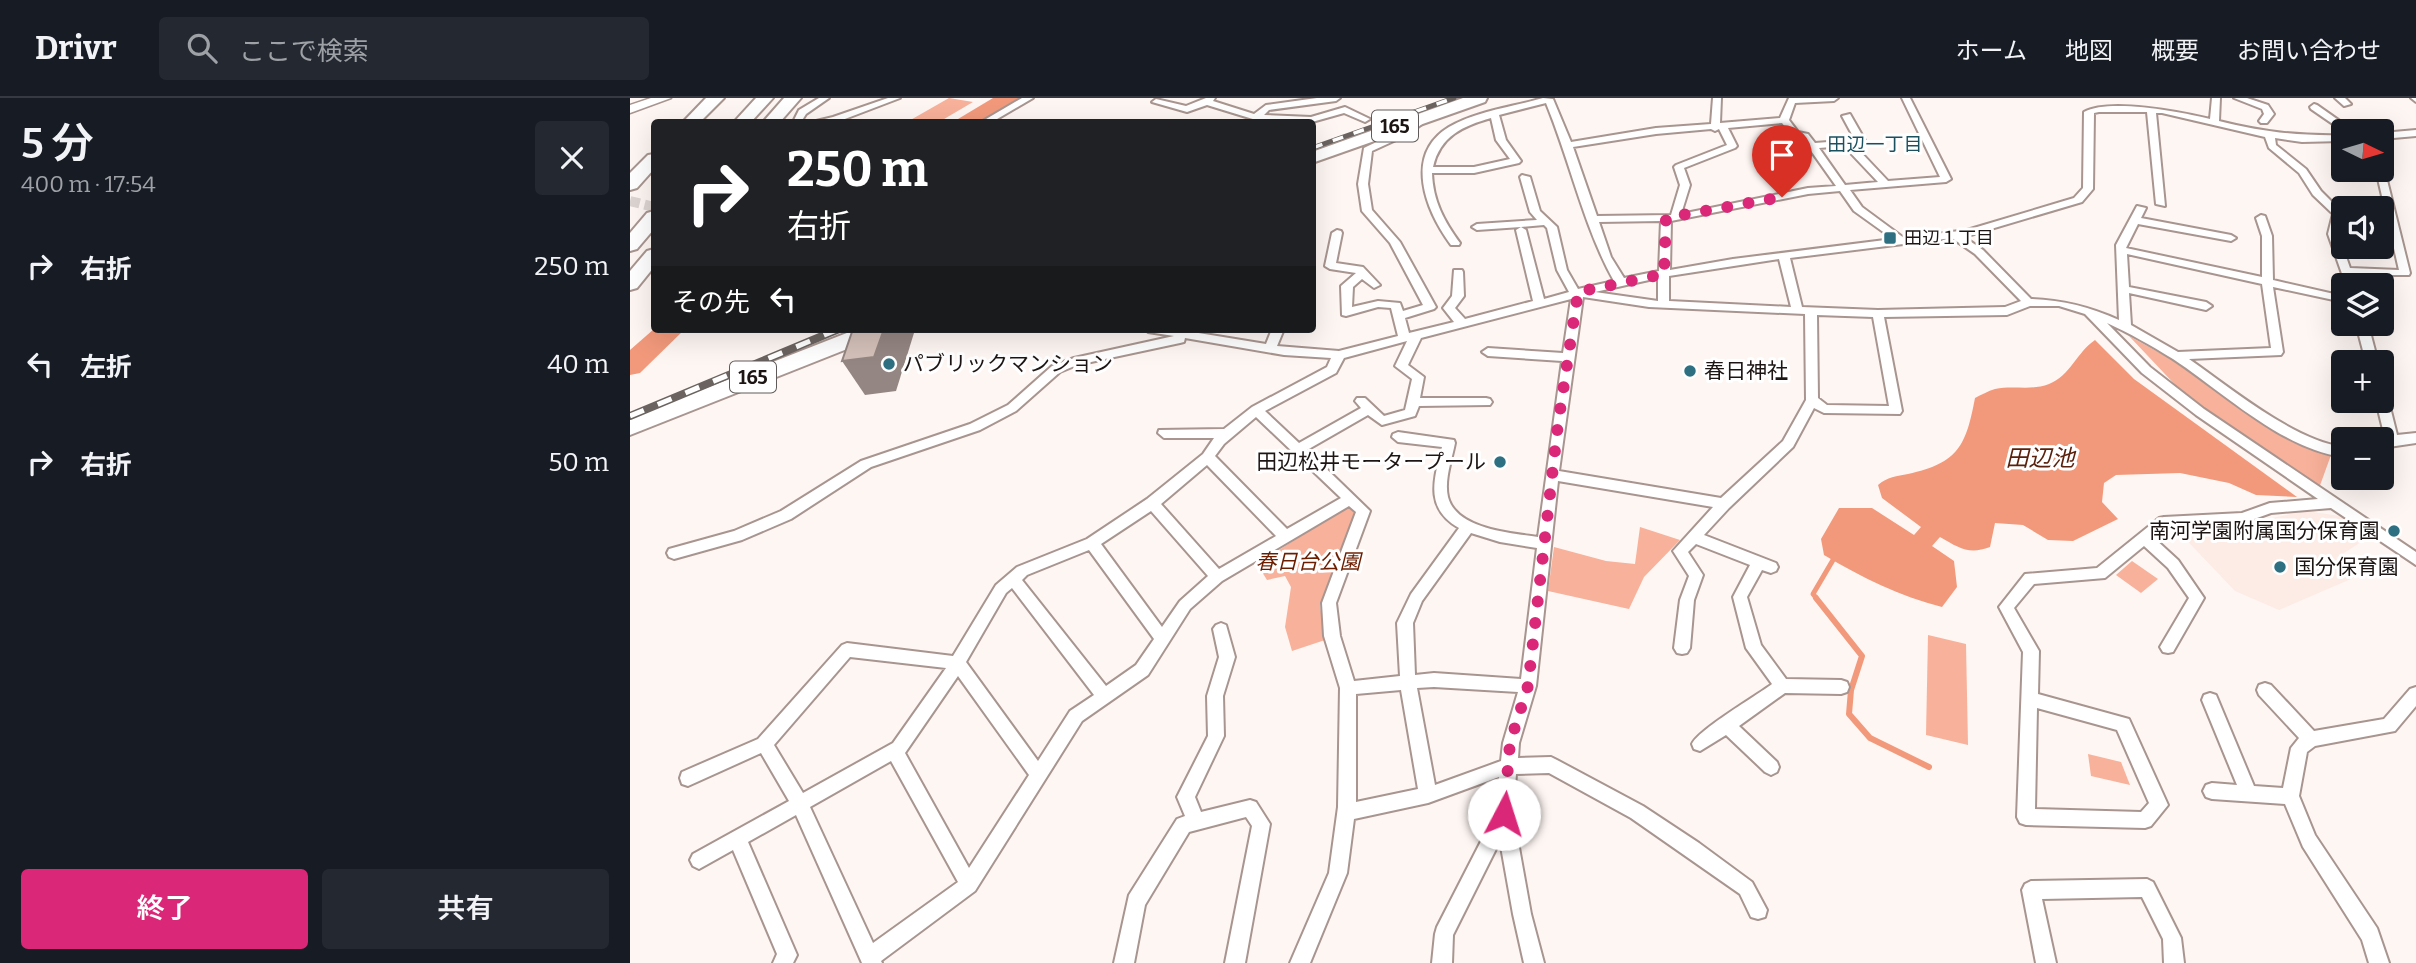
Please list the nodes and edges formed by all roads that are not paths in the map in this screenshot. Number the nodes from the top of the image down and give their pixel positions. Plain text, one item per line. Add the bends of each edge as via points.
1 (664, 98) edge
2 (716, 98) edge
3 (765, 98) edge
4 (793, 98) edge
5 (825, 98) edge
6 (896, 98) edge
7 (1029, 98) edge
8 (1274, 98) edge
9 (1338, 98) edge
10 (1479, 98) edge
11 (1717, 98) edge
12 (1834, 98) edge
13 (1906, 98) edge
14 (2216, 98) edge
15 (2238, 98) edge
16 (2339, 98) edge
17 (1548, 99) edge
18 (1209, 100) edge
19 (1156, 102) dead end
20 (2347, 104) dead end
21 (2314, 107) dead end
22 (1266, 108) junction
23 (630, 109) edge
24 (2151, 109) junction
25 (1422, 116) junction
26 (1496, 116) junction
27 (1847, 116) dead end
28 (1256, 117) junction
29 (694, 119) edge
30 (745, 119) edge
31 (774, 119) edge
32 (798, 119) edge
33 (827, 119) edge
34 (991, 119) edge
35 (1293, 119) edge
36 (1314, 119) edge
37 (1364, 119) dead end
38 (2332, 119) edge
39 (1784, 120) junction
40 (2264, 121) dead end
41 (2214, 124) junction
42 (1719, 127) junction
43 (2416, 133) edge
44 (2269, 135) junction
45 (2394, 135) edge
46 (2331, 138) edge
47 (1846, 143) junction
48 (1568, 145) junction
49 (1813, 146) junction
50 (1316, 156) edge
51 (651, 162) edge
52 (1426, 170) junction
53 (1525, 177) dead end
54 (2384, 182) edge
55 (630, 184) edge
56 (1885, 184) junction
57 (1843, 187) junction
58 (2161, 204) dead end
59 (2331, 205) edge
60 (2141, 208) dead end
61 (1671, 218) junction
62 (2261, 218) dead end
63 (1592, 219) junction
64 (651, 220) edge
65 (2135, 220) junction
66 (1546, 222) junction
67 (1477, 227) dead end
68 (1521, 230) dead end
69 (1337, 233) dead end
70 (1954, 235) junction
71 (2231, 238) dead end
72 (1902, 241) junction
73 (1455, 243) dead end
74 (630, 245) edge
75 (2123, 250) junction
76 (1784, 256) junction
77 (651, 259) edge
78 (2342, 259) edge
79 (2346, 271) joint
80 (1364, 272) junction
81 (1458, 272) dead end
82 (1664, 274) junction
83 (2267, 281) junction
84 (1620, 283) junction
85 (630, 284) edge
86 (1374, 285) dead end
87 (2124, 289) junction
88 (1577, 293) junction
89 (2331, 296) edge
90 (2028, 302) junction
91 (1539, 303) junction
92 (1663, 305) junction
93 (2206, 306) dead end
94 (1797, 310) junction
95 (1811, 311) junction
96 (2089, 311) junction
97 (1878, 314) junction
98 (1398, 316) junction
99 (1462, 323) junction
100 (2125, 327) junction
101 (867, 333) edge
102 (1193, 333) edge
103 (1276, 333) edge
104 (1410, 336) junction
105 (1270, 349) junction
106 (1488, 352) dead end
107 (1339, 355) junction
108 (1567, 356) junction
109 (2176, 356) junction
110 (1812, 401) junction
111 (1413, 402) junction
112 (1486, 402) dead end
113 (1256, 410) junction
114 (1402, 415) junction
115 (630, 427) edge
116 (1164, 433) dead end
117 (1228, 434) junction
118 (1398, 437) junction
119 (2416, 438) edge
120 (2394, 440) edge
121 (1298, 449) junction
122 (1395, 452) dead end
123 (2331, 452) edge
124 (1209, 457) junction
125 (1552, 475) junction
126 (1352, 499) junction
127 (1152, 503) junction
128 (2332, 503) junction
129 (1724, 504) junction
130 (1467, 528) junction
131 (1695, 536) junction
132 (1286, 537) junction
133 (2144, 538) junction
134 (1092, 544) junction
135 (1544, 544) junction
136 (674, 553) dead end
137 (2416, 559) edge
138 (1217, 577) junction
139 (1013, 579) junction
140 (1221, 629) dead end
141 (1163, 639) junction
142 (2168, 647) dead end
143 (1682, 648) dead end
144 (958, 663) junction
145 (1408, 682) junction
146 (1528, 686) junction
147 (1782, 686) junction
148 (1840, 687) dead end
149 (1348, 688) junction
150 (2265, 690) dead end
151 (2416, 694) edge
152 (1104, 696) junction
153 (2031, 699) junction
154 (2210, 699) dead end
155 (1726, 724) junction
156 (2311, 739) junction
157 (764, 744) junction
158 (1700, 744) dead end
159 (894, 750) junction
160 (1508, 766) junction
161 (1771, 767) dead end
162 (1038, 774) junction
163 (688, 778) dead end
164 (2212, 791) dead end
165 (2249, 794) junction
166 (1428, 795) junction
167 (2290, 796) junction
168 (800, 804) junction
169 (1346, 813) junction
170 (1504, 816) junction
171 (1196, 822) junction
172 (737, 838) junction
173 (699, 860) dead end
174 (969, 885) junction
175 (1758, 910) dead end
176 (871, 960) edge
177 (783, 963) edge
178 (1124, 963) edge
179 (1235, 963) edge
180 (1300, 963) edge
181 (1442, 963) edge
182 (1534, 963) edge
183 (2046, 963) edge
184 (2174, 963) edge
185 (2379, 963) edge

1 - 23 street
2 - 29 highway
3 - 30 highway
4 - 31 highway
5 - 32 street
6 - 33 street
7 - 34 street
8 - 22 street
9 - 22 street
10 - 25 highway, 165
11 - 42 street
12 - 39 street via 1792,100
13 - 56 street via 1946,179
14 - 41 street
15 - 40 street via 2265,107 2269,114
16 - 20 street
17 - 26 street
17 - 48 street
18 - 19 street via 1187,109
18 - 28 street
21 - 38 street
22 - 28 street
24 - 41 street
24 - 58 street
24 - 70 street via 2090,112 2088,189 2078,200
25 - 50 highway, 165
25 - 98 street via 1414,128 1367,150 1363,184 1367,211 1395,242 1430,307
26 - 52 street via 1450,129
26 - 52 street via 1501,140 1516,161 1474,170
27 - 47 street via 1861,142
28 - 35 street
36 - 37 street via 1345,110
39 - 42 street
39 - 49 street
41 - 44 street
42 - 48 street
42 - 61 street via 1732,146 1679,167 1685,185
43 - 45 street
44 - 46 street
44 - 59 street via 2272,146 2303,171
47 - 49 street
47 - 56 street
48 - 63 street
49 - 57 street
51 - 55 highway
52 - 73 street via 1438,223
53 - 66 street via 1535,212
54 - 79 street via 2404,273
56 - 57 street
57 - 61 street
57 - 72 street via 1858,209
60 - 65 street
61 - 63 street
61 - 82 street
62 - 83 street via 2267,236
63 - 84 street
64 - 74 highway
65 - 71 street
65 - 75 street via 2121,245
66 - 67 street
66 - 88 street via 1552,227 1562,270
68 - 91 street
69 - 80 street via 1330,266
70 - 72 street
70 - 90 street via 1979,252
72 - 76 street
75 - 83 street
75 - 87 street
76 - 82 street
76 - 94 street
77 - 85 highway
78 - 79 street
80 - 86 street
80 - 98 street via 1347,286 1346,312 1396,305
81 - 99 street via 1458,296 1449,308
82 - 84 street
82 - 92 street
83 - 89 street
83 - 109 street via 2277,352
84 - 88 street
87 - 93 street
87 - 100 street
88 - 91 street
88 - 92 street
88 - 108 street
90 - 96 street via 2059,303
90 - 97 street via 2007,311
91 - 99 street
92 - 94 street
94 - 95 street
95 - 97 street
95 - 110 street
96 - 100 street
96 - 128 street via 2146,370
97 - 110 street via 1896,411 1824,409
98 - 104 street
99 - 104 street
100 - 109 street
101 - 115 highway, 165
102 - 105 street
102 - 136 street via 1056,369 1012,408 975,427 866,464 786,515 737,536
103 - 105 street
104 - 107 street
104 - 111 street via 1401,366 1419,377
105 - 107 street
106 - 108 street
107 - 113 street via 1332,369
108 - 125 street
109 - 123 street via 2304,440
110 - 129 street via 1788,444
111 - 112 street
111 - 114 street via 1410,413
113 - 117 street
113 - 121 street
114 - 118 street
114 - 121 street via 1382,421 1366,405
116 - 117 street
117 - 124 street
118 - 122 street
118 - 130 street via 1449,443 1441,497
119 - 120 street
121 - 126 street
124 - 127 street
124 - 132 street
125 - 129 street
125 - 135 street
126 - 132 street
126 - 149 street via 1363,511 1329,603 1332,636
127 - 134 street
127 - 138 street
128 - 133 street via 2270,508 2243,518 2164,522
128 - 137 street
129 - 131 street
130 - 135 street
130 - 145 street via 1416,597 1405,623
131 - 143 street via 1680,551 1696,575 1687,600
131 - 147 street via 1765,564 1740,597 1754,648
132 - 138 street
133 - 142 street via 2173,564 2197,598
133 - 153 street via 2100,574 2030,578 2006,607 2031,651
134 - 139 street via 1023,570
134 - 141 street
135 - 146 street
138 - 141 street via 1185,605
139 - 144 street via 1001,589
139 - 152 street
140 - 171 street via 1227,657 1215,696 1216,736 1186,797
141 - 152 street via 1142,670
144 - 157 street via 847,650
144 - 159 street
144 - 162 street
145 - 146 street
145 - 149 street
145 - 166 street
146 - 160 street via 1510,743
147 - 148 street
147 - 155 street
149 - 169 street
150 - 156 street
151 - 156 street via 2389,726
152 - 162 street via 1076,716
153 - 153 street via 2026,817 2145,820 2158,805 2123,724
154 - 165 street
155 - 158 street
155 - 161 street
156 - 167 street via 2299,748
157 - 163 street
157 - 168 street
159 - 168 street
159 - 174 street
160 - 166 street
160 - 170 street
160 - 175 street via 1550,765 1637,813 1746,888
162 - 174 street
164 - 165 street
165 - 167 street
166 - 169 street
167 - 185 street via 2309,841 2370,935
168 - 172 street
168 - 176 street
169 - 180 street via 1338,873
170 - 181 street via 1444,934
170 - 182 street
171 - 178 street via 1183,825 1136,902
171 - 179 street via 1250,808 1261,824
172 - 173 street
172 - 177 street via 788,955
174 - 176 street
183 - 184 street via 2031,890 2147,888 2172,938

